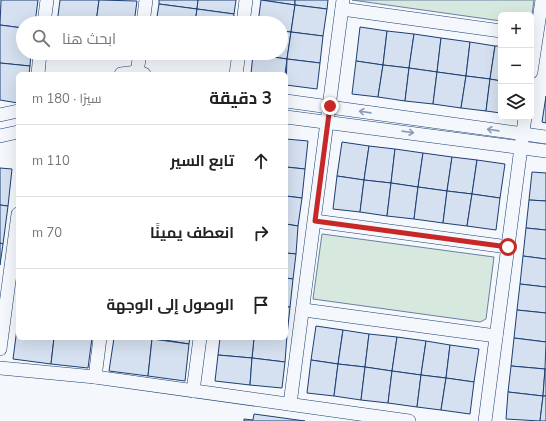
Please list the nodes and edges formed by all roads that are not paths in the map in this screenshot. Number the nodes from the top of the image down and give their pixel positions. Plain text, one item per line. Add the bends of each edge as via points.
1 (47, 0) edge
2 (146, 0) edge
3 (246, 0) edge
4 (542, 0) edge
5 (343, 5) edge
6 (45, 16) edge
7 (145, 16) edge
8 (244, 16) edge
9 (498, 31) edge
10 (534, 35) edge
11 (39, 60) edge
12 (140, 60) edge
13 (238, 60) edge
14 (38, 72) edge
15 (141, 72) edge
16 (236, 72) edge
17 (288, 101) edge
18 (330, 106) junction
19 (16, 111) edge
20 (0, 115) edge
21 (288, 117) edge
22 (524, 120) edge
23 (327, 121) junction
24 (16, 132) edge
25 (522, 134) junction
26 (0, 136) edge
27 (546, 137) edge
28 (521, 147) junction
29 (546, 150) edge
30 (315, 221) junction
31 (16, 229) edge
32 (508, 247) junction
33 (304, 310) junction
34 (496, 336) junction
35 (100, 340) edge
36 (200, 340) edge
37 (0, 349) edge
38 (0, 368) edge
39 (95, 377) junction
40 (193, 391) junction
41 (290, 404) junction
42 (409, 421) edge
43 (485, 421) edge

1 - 6 street
2 - 7 street
3 - 8 street
4 - 10 street
5 - 9 street
5 - 18 street
11 - 14 street
12 - 15 street
13 - 16 street
17 - 18 street
18 - 23 street
25 -> 18 street
19 - 20 street
21 - 23 street
22 - 25 street
23 -> 28 street
23 - 30 street
24 - 26 street
25 - 27 street
25 - 28 street
28 - 29 street
28 - 32 street
30 - 32 street
30 - 33 street
31 - 37 street
32 - 34 street
33 - 34 street
33 - 41 street
34 - 43 street
35 - 39 street
36 - 40 street
38 - 39 street
39 - 40 street
40 - 41 street
41 - 42 street

